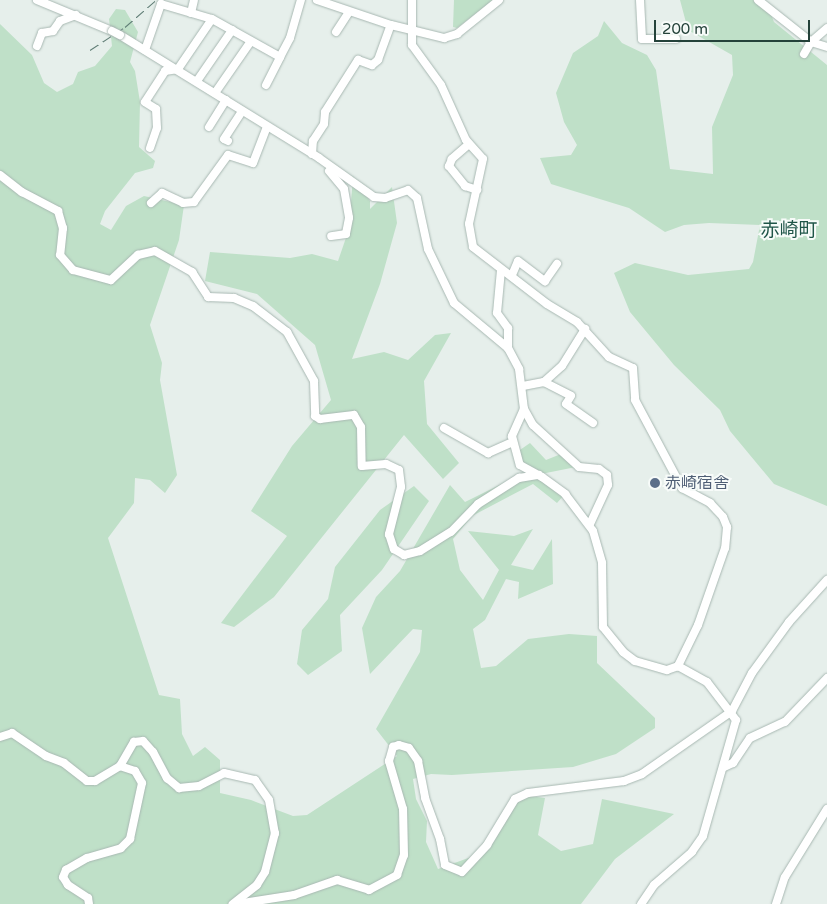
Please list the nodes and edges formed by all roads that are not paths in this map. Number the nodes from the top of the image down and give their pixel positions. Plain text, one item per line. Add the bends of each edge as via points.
1 (36, 0) edge
2 (194, 0) edge
3 (301, 0) edge
4 (317, 0) edge
5 (412, 0) edge
6 (499, 0) edge
7 (640, 0) edge
8 (758, 0) edge
9 (349, 12) junction
10 (191, 13) junction
11 (76, 15) junction
12 (212, 19) junction
13 (391, 25) junction
14 (827, 28) edge
15 (232, 30) junction
16 (412, 31) junction
17 (336, 32) dead end
18 (676, 39) dead end
19 (251, 41) junction
20 (811, 42) junction
21 (37, 46) dead end
22 (827, 47) edge
23 (145, 50) junction
24 (804, 54) dead end
25 (280, 57) junction
26 (178, 69) junction
27 (196, 81) junction
28 (266, 85) dead end
29 (216, 93) junction
30 (226, 100) junction
31 (242, 111) junction
32 (209, 127) dead end
33 (267, 127) junction
34 (228, 141) dead end
35 (469, 144) junction
36 (150, 148) dead end
37 (315, 156) junction
38 (0, 175) edge
39 (477, 190) junction
40 (151, 203) dead end
41 (331, 236) dead end
42 (557, 264) dead end
43 (501, 270) junction
44 (512, 275) junction
45 (585, 329) junction
46 (508, 348) junction
47 (544, 382) junction
48 (523, 386) junction
49 (524, 409) junction
50 (593, 423) dead end
51 (444, 428) dead end
52 (513, 442) junction
53 (539, 475) junction
54 (590, 524) junction
55 (827, 580) edge
56 (678, 666) junction
57 (827, 678) edge
58 (732, 711) junction
59 (0, 737) edge
60 (120, 766) junction
61 (724, 767) junction
62 (827, 809) edge
63 (242, 903) edge
64 (89, 904) edge
65 (233, 904) edge
66 (641, 904) edge
67 (776, 904) edge

1 - 11 street
2 - 10 street
3 - 25 street via 290,38
4 - 9 street
5 - 16 street
6 - 16 street via 457,34 444,38
7 - 18 street via 642,39
8 - 20 street
9 - 13 street
9 - 17 street
10 - 12 street
10 - 23 street via 161,4
11 - 21 street via 60,22 53,31 42,33
11 - 23 street, bridge via 112,30
12 - 15 street
12 - 26 street
13 - 16 street
13 - 37 street via 378,60 372,65 358,60 325,112 324,124 313,141
14 - 20 street
15 - 19 street
15 - 27 street
16 - 35 street via 415,52 445,91
19 - 25 street
19 - 29 street
20 - 22 street
20 - 24 street
23 - 26 street
25 - 28 street
26 - 27 street
26 - 36 street via 165,71 146,102 156,109 157,128
27 - 29 street
29 - 30 street
30 - 31 street
30 - 32 street
31 - 33 street
31 - 34 street via 224,139
33 - 37 street
33 - 40 street via 253,164 230,154 194,202 183,203 162,193
35 - 39 street via 483,159
35 - 39 street via 449,166 464,186
37 - 41 street via 340,182 347,198 346,234
37 - 46 street via 374,197 385,198 408,190 417,198 428,249 454,303
38 - 53 street via 22,192 58,211 63,228 60,256 73,270 97,279 111,280 138,255 155,251 192,272 208,297 234,298 253,306 287,332 314,381 315,416 320,419 354,415 361,426 362,466 386,464 399,470 401,487 389,534 394,549 404,555 412,555 451,532 478,504 519,478
39 - 43 street via 469,224 470,241
42 - 44 street via 544,281 518,261
43 - 44 street
43 - 46 street via 497,313 508,328
44 - 45 street
45 - 47 street via 562,366
45 - 56 street via 609,357 633,368 635,400 682,488 710,503 723,517 727,528 725,548 712,586
46 - 48 street via 519,369
47 - 48 street
47 - 50 street via 571,396 566,404
48 - 49 street
49 - 52 street via 512,436
49 - 54 street via 533,426 580,467 600,469 607,475 608,486
51 - 52 street via 488,453
52 - 53 street via 520,465
53 - 54 street via 565,494 573,508
54 - 56 street via 602,563 603,627 623,652 635,661 667,670
55 - 58 street via 789,622 752,673
56 - 58 street via 707,682
57 - 61 street via 785,722 750,738 733,763
58 - 61 street via 736,723
58 - 63 street via 642,774 624,781 528,793 515,799 487,845 462,872 445,864 414,754 405,745 393,747 389,761 403,809 405,845 402,868 397,875 369,890 337,880 294,895
59 - 60 street via 12,733 46,756 64,763 87,781 95,782
60 - 64 street via 134,771 142,783 130,839 121,848 87,858 66,870 63,877 68,885 88,898
60 - 65 street via 134,742 143,741 167,778 179,788 199,786 224,773 255,780 268,800 275,833 265,872 257,885
61 - 66 street via 703,836 692,852 654,885
62 - 67 street via 785,877

